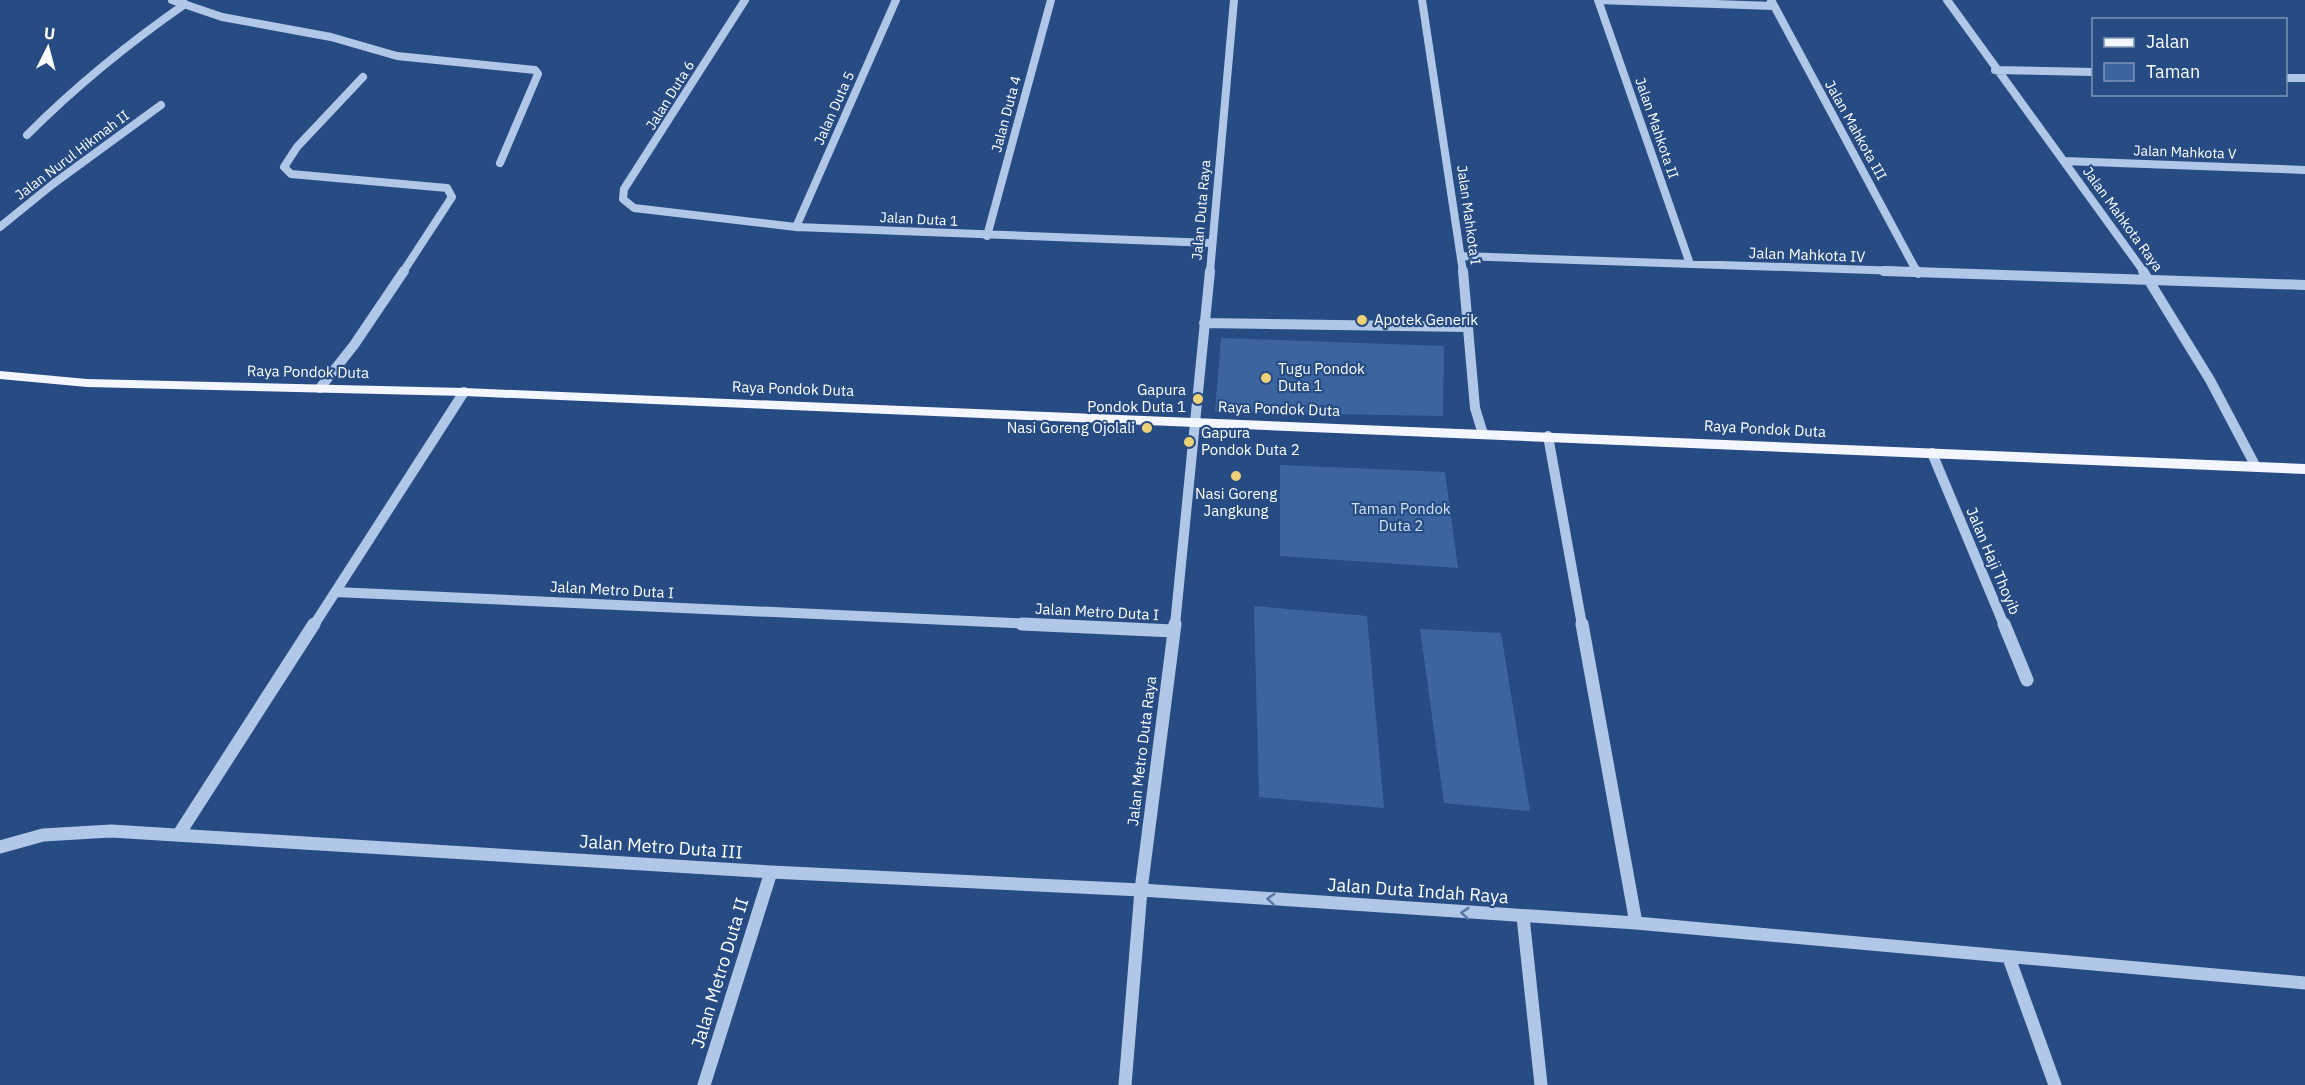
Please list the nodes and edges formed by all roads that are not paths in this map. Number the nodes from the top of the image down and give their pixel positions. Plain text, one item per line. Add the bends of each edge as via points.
1 (172, 0) edge
2 (745, 0) edge
3 (896, 0) edge
4 (1051, 0) edge
5 (1234, 0) edge
6 (1422, 0) edge
7 (1598, 0) edge
8 (1947, 0) edge
9 (1772, 3) edge
10 (185, 4) junction
11 (1995, 70) junction
12 (2092, 72) edge
13 (363, 77) dead end
14 (2287, 78) edge
15 (2305, 78) edge
16 (161, 105) dead end
17 (27, 135) dead end
18 (2064, 161) junction
19 (500, 163) dead end
20 (2305, 170) edge
21 (627, 204) joint
22 (0, 226) edge
23 (796, 227) junction
24 (987, 236) junction
25 (1211, 243) junction
26 (1462, 256) junction
27 (1690, 264) junction
28 (1918, 273) junction
29 (2151, 281) junction
30 (2305, 285) edge
31 (1204, 323) junction
32 (1468, 327) junction
33 (0, 375) edge
34 (320, 388) junction
35 (464, 392) junction
36 (1196, 422) junction
37 (1483, 434) junction
38 (1548, 436) junction
39 (1932, 453) junction
40 (2256, 467) junction
41 (2305, 469) edge
42 (336, 592) junction
43 (1174, 631) junction
44 (2027, 680) dead end
45 (179, 834) junction
46 (0, 847) edge
47 (771, 872) junction
48 (1141, 890) junction
49 (1523, 917) junction
50 (1636, 922) junction
51 (2008, 958) junction
52 (2305, 983) edge
53 (704, 1085) edge
54 (1125, 1085) edge
55 (1541, 1085) edge
56 (2055, 1085) edge

1 - 10 street
2 - 21 street, Jalan Duta 6 via 624,189 623,200
3 - 23 street, Jalan Duta 5
4 - 24 street, Jalan Duta 4
5 - 25 street, Jalan Duta Raya
6 - 26 street, Jalan Mahkota I
7 - 9 street
7 - 27 street, Jalan Mahkota II
8 - 11 street, Jalan Mahkota Raya
9 - 28 street, Jalan Mahkota III
10 - 17 street via 143,33
10 - 19 street via 222,17 331,37 397,56 535,70 538,74
11 - 12 street
11 - 18 street, Jalan Mahkota Raya
13 - 34 street via 297,147 284,167 291,174 432,185 447,188 452,197 354,345
14 - 15 street
16 - 22 street, Jalan Nurul Hikmah II
18 - 20 street, Jalan Mahkota V
18 - 29 street, Jalan Mahkota Raya
21 - 23 street, Jalan Duta 1 via 634,208
23 - 24 street, Jalan Duta 1
24 - 25 street, Jalan Duta 1
25 - 31 street, Jalan Duta Raya
26 - 27 street, Jalan Mahkota IV
26 - 32 street, Jalan Mahkota I
27 - 28 street, Jalan Mahkota IV
28 - 29 street, Jalan Mahkota IV
29 - 30 street, Jalan Mahkota IV
29 - 40 street, Jalan Mahkota Raya
31 - 32 street
31 - 36 street, Jalan Duta Raya
32 - 37 street, Jalan Mahkota I via 1475,408
33 - 34 main road, Raya Pondok Duta via 87,383
34 - 35 main road, Raya Pondok Duta
35 - 36 main road, Raya Pondok Duta
35 - 42 street
36 - 37 main road, Raya Pondok Duta
36 - 43 street, Jalan Metro Duta Raya
37 - 38 main road, Raya Pondok Duta
38 - 39 main road, Raya Pondok Duta
38 - 50 street
39 - 40 main road, Raya Pondok Duta
39 - 44 street, Jalan Haji Thoyib
40 - 41 main road, Raya Pondok Duta
42 - 43 street, Jalan Metro Duta I
42 - 45 street
43 - 48 street, Jalan Metro Duta Raya
45 - 46 street, Jalan Metro Duta III via 50,834
45 - 47 street, Jalan Metro Duta III
47 - 48 street, Jalan Metro Duta III
47 - 53 street, Jalan Metro Duta II
49 -> 48 street, Jalan Duta Indah Raya
48 - 54 street, Jalan Metro Duta Raya
49 - 50 street
49 - 55 street, Jalan Duta Indah Raya
50 - 51 street
51 - 52 street
51 - 56 street

